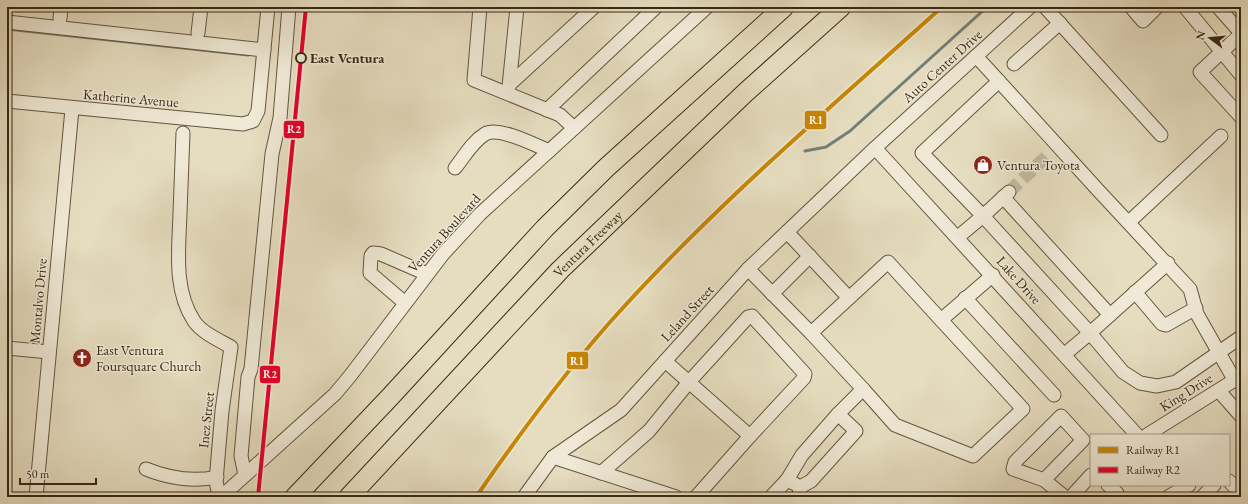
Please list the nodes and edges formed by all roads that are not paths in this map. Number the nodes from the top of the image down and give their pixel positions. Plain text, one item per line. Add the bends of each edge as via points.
1 (201, 7) edge
2 (268, 7) edge
3 (289, 7) edge
4 (480, 7) edge
5 (518, 7) edge
6 (594, 7) edge
7 (656, 7) edge
8 (707, 7) edge
9 (784, 7) edge
10 (841, 7) edge
11 (1030, 7) edge
12 (1045, 7) edge
13 (1130, 7) edge
14 (1157, 7) edge
15 (1185, 7) edge
16 (1218, 7) edge
17 (7, 22) edge
18 (1060, 23) junction
19 (198, 33) dead end
20 (1241, 34) edge
21 (264, 50) junction
22 (1222, 52) junction
23 (976, 56) junction
24 (1014, 64) dead end
25 (1241, 75) edge
26 (999, 80) junction
27 (509, 89) junction
28 (7, 102) edge
29 (72, 109) junction
30 (547, 110) junction
31 (1241, 117) edge
32 (574, 128) junction
33 (183, 133) dead end
34 (1162, 135) dead end
35 (1220, 136) dead end
36 (876, 148) junction
37 (549, 151) junction
38 (455, 168) dead end
39 (984, 216) junction
40 (1129, 222) junction
41 (787, 232) junction
42 (958, 237) junction
43 (810, 256) junction
44 (1168, 262) junction
45 (748, 269) junction
46 (428, 274) junction
47 (993, 275) junction
48 (1135, 292) junction
49 (772, 294) junction
50 (849, 298) junction
51 (965, 298) junction
52 (405, 303) junction
53 (1196, 308) junction
54 (1110, 315) junction
55 (941, 320) junction
56 (811, 333) junction
57 (1090, 333) junction
58 (1241, 337) edge
59 (7, 348) edge
60 (49, 352) junction
61 (1220, 352) junction
62 (1065, 354) junction
63 (665, 361) junction
64 (1238, 378) edge
65 (689, 382) junction
66 (863, 389) junction
67 (1219, 390) junction
68 (1054, 395) dead end
69 (838, 414) junction
70 (1241, 416) edge
71 (1136, 434) edge
72 (1149, 434) edge
73 (750, 436) junction
74 (553, 457) junction
75 (146, 469) dead end
76 (601, 473) junction
77 (245, 475) junction
78 (1090, 476) edge
79 (217, 477) junction
80 (787, 480) junction
81 (1044, 480) junction
82 (1230, 482) edge
83 (1187, 486) edge
84 (1213, 486) edge
85 (799, 492) edge
86 (1241, 496) edge
87 (36, 497) edge
88 (220, 497) edge
89 (295, 497) edge
90 (349, 497) edge
91 (524, 497) edge
92 (676, 497) edge
93 (696, 497) edge
94 (771, 497) edge
95 (1065, 497) edge
96 (1072, 497) edge
97 (1168, 497) edge
98 (1202, 497) edge

1 - 19 street
2 - 21 street
3 - 77 street via 280,118 274,145 241,456
4 - 27 street via 474,80
5 - 27 street
6 - 27 street
7 - 30 street
8 - 32 street, Ventura Boulevard
9 - 89 highway via 606,168 545,228
10 - 90 highway, Ventura Freeway via 746,92 560,270
11 - 23 street, Auto Center Drive
12 - 18 street
13 - 14 street via 1143,21
15 - 22 street
16 - 20 street
17 - 21 street
18 - 24 street
18 - 34 street
20 - 22 street
21 - 29 street, Katherine Avenue via 258,111 253,121 244,124
22 - 25 street
22 - 31 street via 1200,72
23 - 26 street
23 - 36 street, Auto Center Drive
26 - 39 street via 922,152
26 - 40 street via 1054,149 1068,156
27 - 30 street
28 - 29 street, Katherine Avenue
29 - 60 street, Montalvo Drive
30 - 32 street via 560,115
32 - 37 street, Ventura Boulevard
33 - 79 street, Inez Street via 178,262 180,286 195,322 210,335 231,347 222,411
35 - 40 street
36 - 41 street, Leland Street
36 - 42 street, Lake Drive
37 - 38 street via 493,131 475,142
37 - 46 street, Ventura Boulevard via 461,233
39 - 42 street
39 - 54 street via 1006,194
39 - 57 street
40 - 44 street
41 - 43 street
41 - 45 street, Leland Street
42 - 47 street, Lake Drive
43 - 49 street
43 - 50 street
44 - 48 street
44 - 53 street via 1190,289
45 - 49 street
45 - 63 street, Leland Street
46 - 52 street, Ventura Boulevard
46 - 52 street via 373,253 370,273
47 - 51 street
47 - 62 street, Lake Drive
48 - 53 street via 1162,324 1166,325
48 - 54 street
49 - 56 street
50 - 55 street via 888,262
50 - 56 street
51 - 55 street
51 - 68 street
52 - 77 street, Ventura Boulevard via 335,394
53 - 61 street
54 - 57 street
55 - 66 street via 1023,409 974,456 895,425
56 - 66 street
57 - 61 street via 1123,372 1140,383 1157,386 1176,382
57 - 62 street
58 - 61 street
59 - 60 street
60 - 87 street, Montalvo Drive
61 - 64 street
62 - 71 street, Lake Drive
63 - 65 street
63 - 74 street, Leland Street via 621,410
64 - 67 street, King Drive
65 - 73 street
65 - 73 street via 748,317 756,319 805,374
65 - 76 street via 649,431
66 - 69 street
67 - 70 street
67 - 72 street, King Drive
69 - 80 street via 802,455
69 - 85 street via 856,431
73 - 93 street
74 - 76 street
74 - 91 street, Leland Street
75 - 79 street via 159,474 199,480
76 - 92 street
77 - 88 street, Ventura Boulevard
78 - 96 street
79 - 88 street, Inez Street
80 - 85 street
80 - 94 street
81 - 81 street via 1013,469 1015,462 1061,416 1083,440
81 - 95 street
82 - 86 street
83 - 97 street
84 - 98 street

